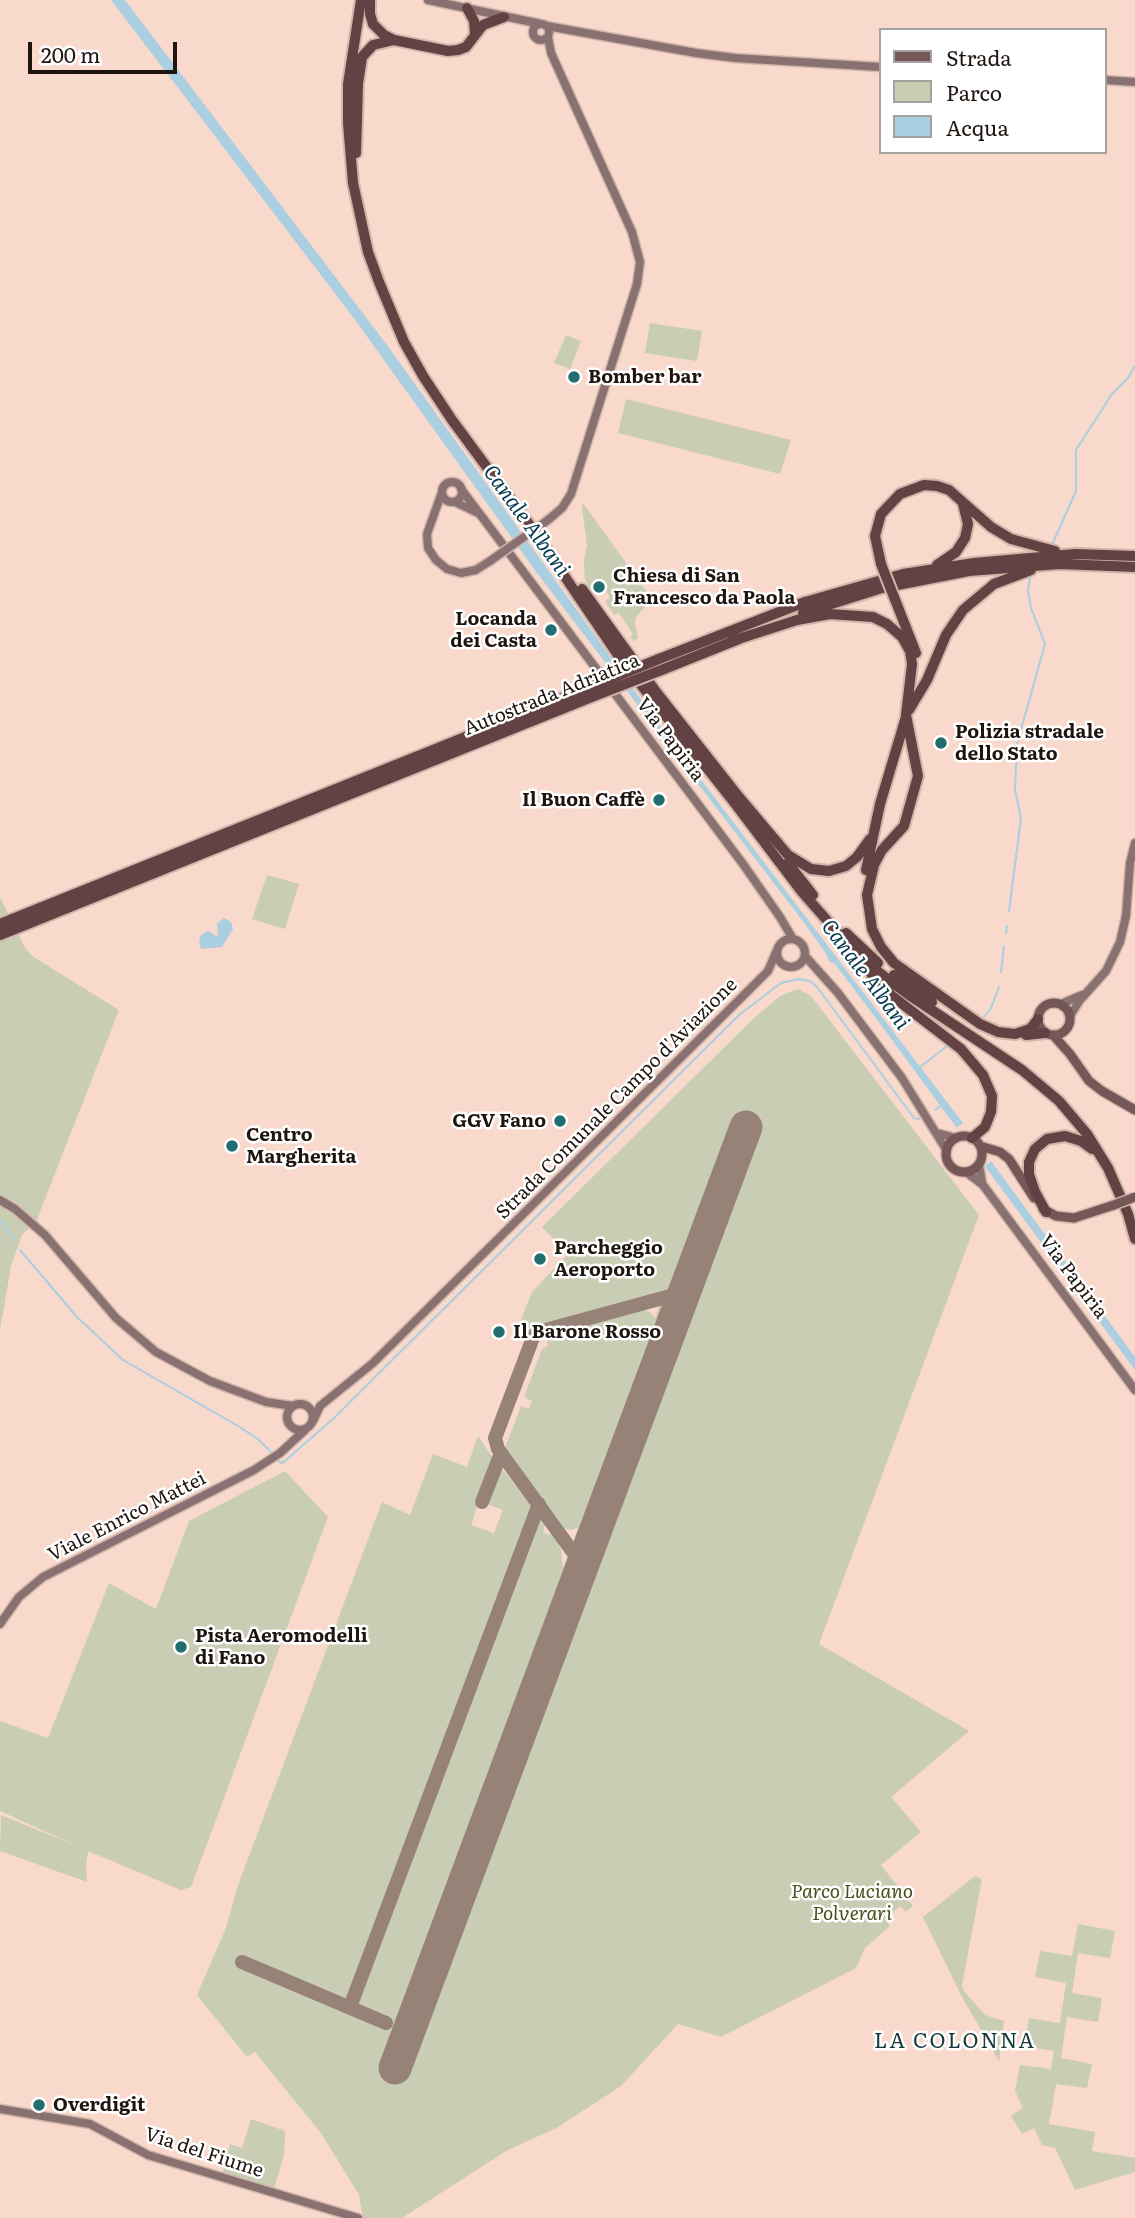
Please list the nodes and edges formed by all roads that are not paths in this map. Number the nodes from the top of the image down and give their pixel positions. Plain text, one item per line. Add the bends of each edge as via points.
1 (360, 0) edge
2 (368, 0) edge
3 (428, 0) edge
4 (467, 8) junction
5 (482, 11) junction
6 (508, 18) junction
7 (478, 27) junction
8 (547, 30) junction
9 (536, 37) junction
10 (394, 40) junction
11 (551, 53) junction
12 (880, 67) edge
13 (1107, 80) edge
14 (1135, 82) edge
15 (356, 153) junction
16 (461, 489) junction
17 (442, 492) junction
18 (454, 502) junction
19 (962, 502) junction
20 (483, 516) junction
21 (431, 520) junction
22 (1075, 554) junction
23 (1135, 556) edge
24 (1060, 564) junction
25 (933, 568) junction
26 (1135, 568) edge
27 (732, 641) junction
28 (661, 664) junction
29 (592, 692) junction
30 (906, 715) junction
31 (739, 797) junction
32 (874, 832) junction
33 (1135, 843) edge
34 (780, 916) junction
35 (0, 924) edge
36 (0, 935) edge
37 (793, 939) junction
38 (778, 948) junction
39 (854, 951) junction
40 (805, 956) junction
41 (794, 966) junction
42 (768, 971) junction
43 (823, 976) junction
44 (1087, 991) junction
45 (1060, 1004) junction
46 (1070, 1016) junction
47 (1038, 1019) junction
48 (1069, 1027) junction
49 (1049, 1034) junction
50 (1070, 1054) junction
51 (1135, 1110) edge
52 (934, 1132) junction
53 (956, 1138) junction
54 (976, 1142) junction
55 (947, 1151) junction
56 (1000, 1152) junction
57 (980, 1160) junction
58 (1108, 1168) junction
59 (966, 1172) junction
60 (983, 1185) junction
61 (1135, 1197) edge
62 (0, 1200) edge
63 (1046, 1212) junction
64 (1135, 1217) edge
65 (1135, 1239) edge
66 (1135, 1390) edge
67 (326, 1400) junction
68 (266, 1402) junction
69 (293, 1405) junction
70 (308, 1406) junction
71 (288, 1421) junction
72 (313, 1421) junction
73 (305, 1430) junction
74 (280, 1453) junction
75 (0, 1624) edge
76 (0, 2109) edge
77 (358, 2218) edge

1 - 39 highway via 348,85 352,173 368,252 404,342 452,420 630,672 802,892
2 - 10 highway via 373,24
2 - 15 highway via 354,85
3 - 4 street
4 - 5 street
4 - 7 highway
5 - 6 street
5 - 7 highway
6 - 7 highway
6 - 8 street
6 - 9 street
7 - 10 highway via 466,47 458,50
8 - 9 street
8 - 9 street via 535,27
8 - 11 street
8 - 12 street via 695,53
9 - 11 street
10 - 15 highway via 373,45 362,57
11 - 21 street, bridge via 632,232 640,262 637,284 571,494 562,508 490,561 461,573 447,569 428,548
13 - 14 street
15 - 31 highway via 374,250 395,309 428,373 654,689
16 - 17 street via 451,483
16 - 18 street
16 - 20 street, Via Papiria
17 - 18 street, Via Papiria
17 - 21 street
18 - 20 street, Via Papiria
18 - 21 street
19 - 22 highway via 1015,541
19 - 25 highway via 968,524 964,541
19 - 30 highway, bridge via 949,490 915,486 897,495 876,525 881,564 916,657
20 - 34 street, Via Papiria
22 - 23 highway, Autostrada Adriatica
22 - 25 highway, Autostrada Adriatica
24 - 26 highway, Autostrada Adriatica
24 - 27 highway, Autostrada Adriatica via 969,571 882,588
24 - 30 highway via 1001,580 968,605 948,631
25 - 28 highway, Autostrada Adriatica via 823,596
27 - 28 highway, Autostrada Adriatica
27 - 30 highway via 822,615 878,619 898,633 910,651 913,675
28 - 29 highway, Autostrada Adriatica, bridge
29 - 35 highway, Autostrada Adriatica
29 - 36 highway, Autostrada Adriatica
30 - 32 highway
30 - 47 highway via 918,776 904,826 873,867 867,902 873,931 894,963 980,1024 1017,1034
31 - 32 highway via 788,855 813,870 832,870 850,863
31 - 64 highway via 814,897 867,953 1028,1067 1067,1102 1110,1159
32 - 49 highway via 860,902 865,930 877,950 906,976 986,1031 1010,1038
33 - 44 street via 1120,942 1108,967
34 - 37 street, Via Papiria
34 - 38 street via 783,930
37 - 38 street
37 - 40 street via 803,945
38 - 41 street via 780,962
38 - 42 street, Strada Comunale Campo d'Aviazione
39 - 54 highway via 887,991 961,1049 984,1075 992,1096 991,1112
39 - 58 highway via 904,992 1039,1083 1080,1126
40 - 41 street
40 - 43 street, Via Papiria
41 - 42 street
41 - 43 street, Via Papiria
42 - 67 street, Strada Comunale Campo d'Aviazione via 373,1363
43 - 52 street, Via Papiria via 902,1078
44 - 45 street
44 - 46 street
45 - 46 main road
45 - 47 main road via 1045,1006
46 - 48 main road
47 - 49 main road
48 - 49 main road
48 - 50 main road
49 - 50 main road
50 - 51 main road via 1089,1081
52 - 53 street
52 - 55 street, Via Papiria
53 - 54 main road
53 - 55 main road
54 - 56 main road
54 - 57 main road, Via Papiria
55 - 59 main road, Via Papiria via 951,1166
56 - 57 main road
56 - 63 main road via 1013,1163
57 - 59 main road
57 - 60 street, Via Papiria
58 - 63 highway via 1076,1138 1056,1136 1040,1144 1031,1155 1029,1170
58 - 65 highway
59 - 60 street, Via Papiria
60 - 66 street, Via Papiria
61 - 63 main road, bridge via 1074,1218
62 - 68 street via 45,1235 133,1335 179,1366
67 - 70 street
67 - 72 street
68 - 69 street
68 - 71 street
69 - 70 street
69 - 71 street
70 - 72 street
71 - 73 street via 295,1429
71 - 74 street via 287,1442
72 - 73 street
73 - 74 street, Viale Enrico Mattei
74 - 75 street, Viale Enrico Mattei via 43,1577 19,1597
76 - 77 street, Via del Fiume via 90,2124 148,2155

